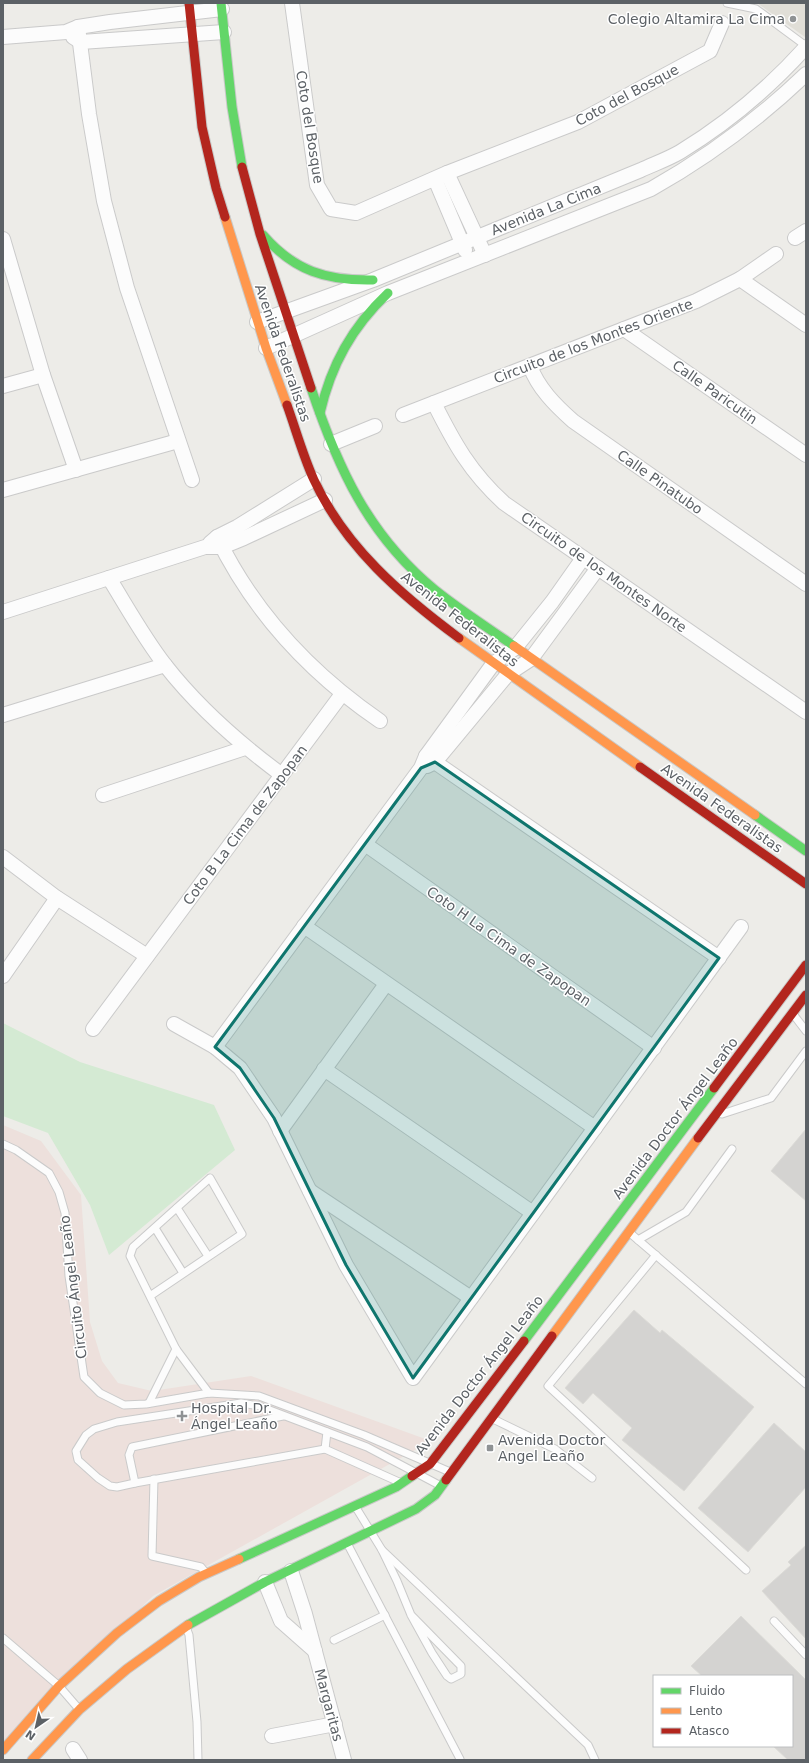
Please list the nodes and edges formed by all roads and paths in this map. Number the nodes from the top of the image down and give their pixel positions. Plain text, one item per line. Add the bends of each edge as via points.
1 (292, 3) edge
2 (727, 3) edge
3 (221, 6) edge
4 (189, 7) edge
5 (160, 15) junction
6 (722, 23) dead end
7 (72, 30) junction
8 (224, 32) junction
9 (192, 34) junction
10 (162, 36) junction
11 (3, 37) edge
12 (81, 42) junction
13 (806, 46) edge
14 (806, 74) edge
15 (441, 176) junction
16 (457, 195) junction
17 (444, 201) junction
18 (467, 216) junction
19 (454, 222) junction
20 (258, 228) junction
21 (476, 236) junction
22 (3, 239) edge
23 (462, 242) junction
24 (776, 254) dead end
25 (485, 255) junction
26 (470, 261) junction
27 (740, 279) junction
28 (372, 280) junction
29 (388, 293) junction
30 (286, 311) junction
31 (257, 322) junction
32 (806, 325) edge
33 (624, 329) junction
34 (294, 336) junction
35 (266, 348) junction
36 (530, 366) junction
37 (43, 375) junction
38 (3, 386) edge
39 (434, 403) junction
40 (320, 413) junction
41 (403, 415) dead end
42 (375, 426) dead end
43 (178, 441) junction
44 (331, 444) junction
45 (806, 455) edge
46 (76, 470) junction
47 (314, 479) junction
48 (192, 480) dead end
49 (3, 490) edge
50 (325, 500) junction
51 (219, 542) junction
52 (583, 558) junction
53 (598, 568) junction
54 (109, 578) junction
55 (806, 584) edge
56 (3, 612) edge
57 (544, 612) junction
58 (559, 622) junction
59 (515, 648) junction
60 (531, 659) junction
61 (493, 664) junction
62 (165, 665) junction
63 (508, 674) junction
64 (342, 694) junction
65 (806, 712) edge
66 (3, 715) edge
67 (380, 720) dead end
68 (245, 748) junction
69 (428, 762) junction
70 (282, 775) junction
71 (103, 795) dead end
72 (364, 844) junction
73 (806, 851) edge
74 (3, 857) edge
75 (806, 884) edge
76 (57, 898) junction
77 (304, 926) junction
78 (741, 927) dead end
79 (147, 956) junction
80 (719, 958) junction
81 (806, 965) edge
82 (3, 976) edge
83 (386, 984) junction
84 (806, 994) edge
85 (792, 1012) junction
86 (174, 1024) dead end
87 (93, 1029) dead end
88 (806, 1032) edge
89 (215, 1047) junction
90 (654, 1048) junction
91 (806, 1051) edge
92 (324, 1069) junction
93 (714, 1116) junction
94 (595, 1128) junction
95 (280, 1131) junction
96 (3, 1144) edge
97 (732, 1149) dead end
98 (309, 1189) junction
99 (177, 1208) junction
100 (533, 1214) junction
101 (622, 1227) junction
102 (155, 1228) junction
103 (638, 1240) junction
104 (656, 1255) junction
105 (208, 1256) junction
106 (183, 1273) junction
107 (150, 1296) junction
108 (471, 1298) junction
109 (176, 1349) junction
110 (806, 1384) edge
111 (209, 1393) junction
112 (149, 1403) junction
113 (284, 1416) junction
114 (492, 1419) junction
115 (327, 1432) junction
116 (325, 1449) junction
117 (430, 1464) junction
118 (416, 1473) junction
119 (453, 1473) junction
120 (592, 1478) dead end
121 (154, 1479) junction
122 (135, 1483) junction
123 (402, 1483) junction
124 (442, 1486) junction
125 (354, 1506) junction
126 (371, 1531) junction
127 (347, 1543) junction
128 (382, 1550) junction
129 (291, 1570) junction
130 (746, 1570) dead end
131 (207, 1573) junction
132 (406, 1573) junction
133 (397, 1581) junction
134 (265, 1582) junction
135 (385, 1615) junction
136 (410, 1615) junction
137 (774, 1621) dead end
138 (186, 1626) junction
139 (3, 1638) edge
140 (334, 1640) dead end
141 (315, 1651) junction
142 (806, 1654) edge
143 (59, 1686) junction
144 (80, 1710) junction
145 (335, 1724) junction
146 (272, 1736) dead end
147 (3, 1750) edge
148 (460, 1759) edge
149 (32, 1760) edge
150 (198, 1760) edge
151 (344, 1760) edge
152 (596, 1760) edge

1 - 15 street, Coto del Bosque via 316,185 331,209 356,214
2 - 13 lane via 756,9
3 - 4 street
3 - 8 street, Avenida Federalistas
4 - 5 street
4 - 9 street, Avenida Federalistas
5 - 7 street
5 - 10 street
6 - 15 street, Coto del Bosque via 710,51 578,122
7 - 11 street
7 - 12 street
8 - 9 street
8 - 20 street, Avenida Federalistas via 232,108 242,168
9 - 10 street
9 - 31 street, Avenida Federalistas via 202,127 216,188
10 - 12 street
12 - 43 street via 89,114 104,201 128,288
13 - 21 street, Avenida La Cima via 757,96 679,152 641,170
14 - 25 street, Avenida La Cima via 770,108 688,169 651,189
15 - 16 street
15 - 17 street
16 - 17 street
16 - 18 street
17 - 19 street
18 - 19 street
18 - 21 street
19 - 23 street
20 - 28 street via 286,258 310,272 347,281
20 - 30 street, Avenida Federalistas
21 - 23 street, Avenida La Cima
21 - 25 street
22 - 37 street
23 - 26 street
23 - 28 street, Avenida La Cima
24 - 27 street, Circuito de los Montes Oriente
25 - 26 street, Avenida La Cima
26 - 29 street, Avenida La Cima
27 - 32 street
27 - 33 street, Circuito de los Montes Oriente via 696,301
28 - 30 street, Avenida La Cima
29 - 34 street, Avenida La Cima
29 - 40 street via 362,319 340,350 327,380
30 - 31 street, Avenida La Cima
30 - 34 street, Avenida Federalistas
31 - 35 street, Avenida Federalistas
33 - 36 street, Circuito de los Montes Oriente
33 - 45 street, Calle Paricutin
34 - 35 street, Avenida La Cima
34 - 40 street, Avenida Federalistas
35 - 47 street, Avenida Federalistas
36 - 39 street, Circuito de los Montes Oriente
36 - 55 street, Calle Pinatubo via 541,387 556,406 573,421
37 - 38 street
37 - 46 street
39 - 41 street, Circuito de los Montes Oriente
39 - 52 street, Circuito de los Montes Norte via 463,458 492,492
40 - 44 street, Avenida Federalistas
42 - 44 street
43 - 46 street
43 - 48 street
44 - 59 street, Avenida Federalistas via 359,502 399,557 436,591
46 - 49 street
47 - 50 street, Avenida Federalistas
47 - 51 street via 237,527
50 - 51 street via 244,538
50 - 61 street, Avenida Federalistas via 354,543 382,575 416,606
51 - 54 street
51 - 64 street via 237,575 274,627
52 - 53 street, Circuito de los Montes Norte
52 - 57 street
53 - 58 street
53 - 65 street, Circuito de los Montes Norte
54 - 56 street
54 - 62 street
57 - 58 street
57 - 59 street
58 - 60 street
59 - 60 street, Avenida Federalistas
59 - 61 street
60 - 63 street
60 - 73 street, Avenida Federalistas
61 - 63 street, Avenida Federalistas
61 - 69 street
62 - 66 street
62 - 68 street
63 - 69 street
63 - 75 street, Avenida Federalistas
64 - 67 street
64 - 70 street, Coto B La Cima de Zapopan
68 - 70 street
68 - 71 street
69 - 72 street
69 - 80 street
70 - 79 street, Coto B La Cima de Zapopan
72 - 77 street
72 - 90 street, Coto H La Cima de Zapopan
74 - 76 street
76 - 79 street
76 - 82 street
77 - 83 street
77 - 89 street
78 - 80 street
79 - 87 street, Coto B La Cima de Zapopan
80 - 90 street
81 - 101 street, Avenida Doctor Ángel Leaño
83 - 92 street
83 - 94 street
84 - 85 street, Avenida Doctor Ángel Leaño
85 - 88 lane
85 - 93 street, Avenida Doctor Ángel Leaño
86 - 89 street
89 - 95 street via 240,1068
90 - 94 street
91 - 93 lane via 771,1098
92 - 95 street
92 - 100 street
93 - 101 street, Avenida Doctor Ángel Leaño
94 - 100 street
95 - 98 street
96 - 112 lane, Circuito Ángel Leaño via 49,1173 59,1192 65,1213 69,1276 84,1377 100,1393 124,1405
97 - 103 lane via 686,1212
98 - 108 street
98 - 108 street via 346,1265 413,1378
99 - 102 lane
99 - 105 lane
99 - 105 lane via 210,1178 242,1234
100 - 108 street
101 - 103 lane
101 - 114 street, Avenida Doctor Ángel Leaño
101 - 117 street, Avenida Doctor Ángel Leaño
102 - 106 lane
102 - 107 lane via 133,1247 130,1256
103 - 104 lane
104 - 110 lane
104 - 130 lane via 548,1386
105 - 106 lane
106 - 107 lane
107 - 109 lane
109 - 111 lane
109 - 112 lane
111 - 112 lane, Circuito Ángel Leaño
111 - 117 lane, Circuito Ángel Leaño via 260,1396 364,1435
113 - 115 lane
113 - 122 lane via 132,1447 129,1455
113 - 122 lane via 260,1406 241,1403 117,1422 94,1429 86,1435 76,1451 78,1460 110,1486
114 - 119 street, Avenida Doctor Ángel Leaño
114 - 120 lane via 555,1449
115 - 116 lane
115 - 118 lane via 367,1447
116 - 121 lane
116 - 123 lane
117 - 118 street, Avenida Doctor Ángel Leaño
117 - 119 lane, Circuito Ángel Leaño
118 - 123 street, Avenida Doctor Ángel Leaño
118 - 124 lane
119 - 124 street, Avenida Doctor Ángel Leaño
121 - 122 lane
121 - 131 lane via 152,1556 200,1567
123 - 125 street, Avenida Doctor Ángel Leaño
124 - 126 street, Avenida Doctor Ángel Leaño via 435,1495 416,1509
125 - 126 lane
125 - 131 street, Avenida Doctor Ángel Leaño
126 - 127 street, Avenida Doctor Ángel Leaño
126 - 128 lane
127 - 129 street, Avenida Doctor Ángel Leaño
127 - 135 lane
128 - 132 lane
128 - 133 lane
129 - 134 street, Avenida Doctor Ángel Leaño
129 - 141 street, Margaritas
131 - 143 street, Avenida Doctor Ángel Leaño via 129,1624
132 - 133 lane
132 - 152 lane via 588,1745
133 - 136 lane
134 - 138 street, Avenida Doctor Ángel Leaño
134 - 141 street, Margaritas via 280,1622
135 - 140 lane
135 - 148 lane
136 - 136 lane via 447,1676 450,1679 461,1674 461,1666
137 - 142 lane
138 - 144 street, Avenida Doctor Ángel Leaño via 127,1669
138 - 150 lane via 189,1635
139 - 143 lane
141 - 145 street, Margaritas
143 - 144 lane
143 - 147 street, Avenida Doctor Ángel Leaño
144 - 149 street, Avenida Doctor Ángel Leaño
145 - 146 street
145 - 151 street, Margaritas

